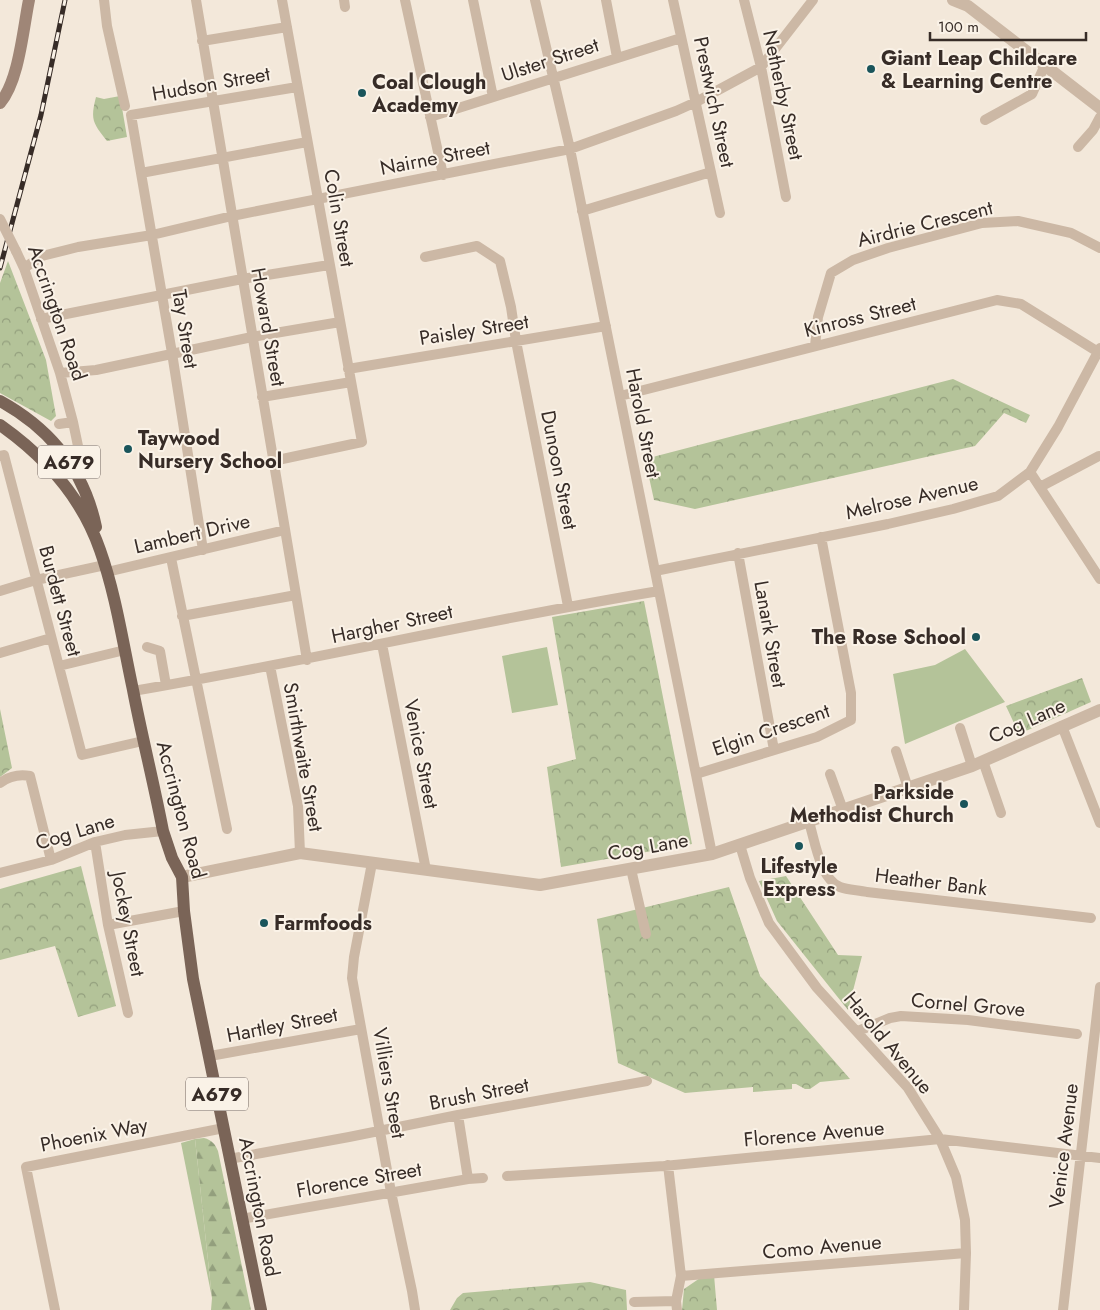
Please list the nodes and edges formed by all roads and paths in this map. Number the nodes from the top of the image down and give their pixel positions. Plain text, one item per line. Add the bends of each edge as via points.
1 (29, 0) edge
2 (104, 0) edge
3 (196, 0) edge
4 (282, 0) edge
5 (405, 0) edge
6 (473, 0) edge
7 (535, 0) edge
8 (606, 0) edge
9 (673, 0) edge
10 (744, 0) edge
11 (813, 0) edge
12 (953, 0) edge
13 (287, 27) junction
14 (681, 38) junction
15 (202, 41) junction
16 (617, 58) junction
17 (1044, 66) junction
18 (761, 67) junction
19 (554, 78) junction
20 (297, 87) junction
21 (493, 97) junction
22 (2, 98) edge
23 (212, 102) junction
24 (696, 102) junction
25 (1100, 108) edge
26 (128, 110) junction
27 (430, 117) junction
28 (1100, 117) edge
29 (985, 120) dead end
30 (307, 142) junction
31 (1078, 147) dead end
32 (570, 149) junction
33 (222, 158) junction
34 (711, 172) junction
35 (140, 173) junction
36 (443, 175) junction
37 (786, 197) dead end
38 (318, 199) junction
39 (582, 211) junction
40 (720, 213) dead end
41 (232, 216) junction
42 (0, 219) edge
43 (152, 235) junction
44 (1100, 248) edge
45 (425, 257) dead end
46 (330, 264) junction
47 (24, 268) junction
48 (242, 279) junction
49 (161, 295) junction
50 (40, 319) junction
51 (340, 322) junction
52 (606, 326) junction
53 (252, 337) junction
54 (516, 341) junction
55 (815, 346) junction
56 (1099, 350) edge
57 (172, 353) junction
58 (348, 369) junction
59 (60, 373) junction
60 (351, 382) junction
61 (620, 396) junction
62 (262, 397) junction
63 (0, 401) edge
64 (73, 422) junction
65 (59, 424) dead end
66 (0, 425) edge
67 (78, 446) dead end
68 (2, 456) edge
69 (1100, 456) edge
70 (273, 461) junction
71 (1030, 472) junction
72 (1040, 488) junction
73 (285, 530) junction
74 (821, 537) junction
75 (100, 549) junction
76 (203, 550) junction
77 (738, 553) junction
78 (170, 558) junction
79 (106, 568) junction
80 (655, 571) junction
81 (1100, 579) edge
82 (36, 580) junction
83 (0, 591) edge
84 (659, 591) junction
85 (296, 595) junction
86 (568, 606) junction
87 (182, 616) junction
88 (52, 638) junction
89 (382, 644) junction
90 (147, 647) dead end
91 (125, 650) junction
92 (0, 653) edge
93 (307, 660) junction
94 (58, 666) junction
95 (270, 666) junction
96 (196, 680) junction
97 (166, 685) junction
98 (133, 691) junction
99 (1100, 710) edge
100 (1062, 726) junction
101 (960, 728) dead end
102 (143, 741) junction
103 (774, 750) junction
104 (896, 751) dead end
105 (977, 764) junction
106 (696, 774) junction
107 (830, 774) dead end
108 (0, 783) edge
109 (908, 788) junction
110 (844, 810) junction
111 (1001, 813) dead end
112 (809, 822) junction
113 (1100, 823) edge
114 (227, 829) dead end
115 (163, 831) junction
116 (95, 842) junction
117 (740, 845) junction
118 (300, 853) junction
119 (712, 854) junction
120 (51, 860) junction
121 (372, 863) junction
122 (631, 869) junction
123 (426, 870) junction
124 (0, 873) edge
125 (182, 877) junction
126 (184, 911) junction
127 (1091, 918) dead end
128 (108, 925) junction
129 (646, 934) dead end
130 (1100, 987) edge
131 (128, 1013) dead end
132 (361, 1029) junction
133 (858, 1031) junction
134 (1077, 1034) dead end
135 (210, 1056) junction
136 (647, 1081) dead end
137 (458, 1115) junction
138 (224, 1128) junction
139 (380, 1131) junction
140 (940, 1139) junction
141 (1081, 1156) junction
142 (1100, 1158) edge
143 (229, 1159) junction
144 (668, 1165) junction
145 (507, 1176) dead end
146 (483, 1178) dead end
147 (468, 1179) junction
148 (391, 1192) junction
149 (241, 1219) junction
150 (966, 1253) junction
151 (681, 1276) junction
152 (634, 1302) dead end
153 (676, 1305) edge
154 (55, 1310) edge
155 (260, 1310) edge
156 (414, 1310) edge
157 (964, 1310) edge
158 (1063, 1310) edge

1 - 22 main road via 15,71
2 - 26 street, Tay Street via 107,26
3 - 15 street, Howard Street
4 - 13 street, Colin Street
5 - 27 street
6 - 21 street
7 - 19 street, Harold Street
8 - 16 street
9 - 14 street, Prestwich Street
10 - 18 street, Netherby Street
11 - 18 street, Nairne Street
12 - 17 street via 968,6
13 - 15 street
13 - 20 street, Colin Street
14 - 16 street, Ulster Street
14 - 24 street, Prestwich Street
15 - 23 street, Howard Street
16 - 19 street, Ulster Street
17 - 25 street
17 - 29 street via 1032,94
18 - 24 street, Nairne Street
18 - 37 street, Netherby Street
19 - 21 street, Ulster Street
19 - 32 street, Harold Street
20 - 23 street, Hudson Street
20 - 30 street, Colin Street
21 - 27 street, Ulster Street
23 - 26 street, Hudson Street
23 - 33 street, Howard Street
24 - 32 street, Nairne Street
24 - 34 street, Prestwich Street
26 - 35 street, Tay Street
27 - 36 street
28 - 31 street
30 - 33 street
30 - 38 street, Colin Street
32 - 36 street, Nairne Street
32 - 39 street, Harold Street
33 - 35 street
33 - 41 street, Howard Street
34 - 39 street
34 - 40 street, Prestwich Street
35 - 43 street, Tay Street
36 - 38 street, Nairne Street
38 - 41 street, Nairne Street
38 - 46 street, Colin Street
39 - 52 street, Harold Street
41 - 43 street, Nairne Street
41 - 48 street, Howard Street
42 - 47 street, Accrington Road, bridge
43 - 47 street, Nairne Street via 42,256
43 - 49 street, Tay Street
44 - 55 street, Airdrie Crescent via 1071,233 1018,221 982,224 853,260 831,273 818,317
45 - 54 street, Dunoon Street via 477,246 500,261
46 - 48 street
46 - 51 street, Colin Street
47 - 50 street, Accrington Road
48 - 49 street
48 - 53 street, Howard Street
49 - 50 street
49 - 57 street, Tay Street
50 - 59 street, Accrington Road
51 - 53 street
51 - 58 street, Colin Street
52 - 54 street, Paisley Street
52 - 61 street, Harold Street
53 - 57 street
53 - 62 street, Howard Street
54 - 58 street, Paisley Street
54 - 86 street, Dunoon Street
55 - 56 street, Kinross Street via 997,300 1021,304
55 - 61 street, Kinross Street
56 - 71 street, Melrose Avenue
57 - 59 street via 96,370
57 - 76 street, Tay Street
58 - 60 street, Colin Street
59 - 64 street, Accrington Road
60 - 62 street
60 - 70 street, Colin Street via 362,442
61 - 80 street, Harold Street
62 - 70 street, Howard Street
63 - 75 main road, A679 via 35,424 54,441 72,465 88,497
64 - 65 street
64 - 67 street, Accrington Road
66 - 75 main road, Accrington Road / A679 via 52,469 76,500
68 - 82 street, Burdett Street
69 - 72 street
70 - 73 street, Howard Street
71 - 72 street
71 - 74 street, Melrose Avenue via 998,496 953,509
72 - 81 street
73 - 76 street, Lambert Drive
73 - 85 street, Howard Street
74 - 77 street, Melrose Avenue
74 - 103 street, Elgin Crescent via 851,693 851,720 817,737
75 - 79 main road, Accrington Road / A679
76 - 78 street, Lambert Drive
77 - 80 street, Melrose Avenue
77 - 103 street, Lanark Street
78 - 79 street, Lambert Drive
78 - 87 street
79 - 82 street, Lambert Drive
79 - 91 main road, Accrington Road / A679
80 - 84 street, Harold Street
82 - 83 street, Lambert Drive
82 - 88 street, Burdett Street
84 - 86 street, Hargher Street
84 - 106 street, Harold Street
85 - 87 street
85 - 93 street, Howard Street
86 - 89 street, Hargher Street
87 - 96 street
88 - 92 street
88 - 94 street, Burdett Street
89 - 93 street, Hargher Street
89 - 123 street, Venice Street
90 - 97 street via 160,651
91 - 94 street
91 - 98 main road, Accrington Road / A679
93 - 95 street, Hargher Street
94 - 102 street, Burdett Street via 82,755
95 - 96 street, Hargher Street
95 - 118 street, Smirthwaite Street via 298,806
96 - 97 street, Hargher Street
96 - 114 street
97 - 98 street, Hargher Street
98 - 102 main road, Accrington Road / A679
99 - 100 street, Cog Lane
100 - 105 street, Cog Lane
100 - 113 street
101 - 105 street
102 - 115 main road, Accrington Road / A679
103 - 106 street, Elgin Crescent
104 - 109 street
105 - 109 street, Cog Lane
105 - 111 street
106 - 119 street, Harold Street
107 - 110 street
108 - 120 street via 23,775 30,776
109 - 110 street, Cog Lane
110 - 112 street, Cog Lane
112 - 117 street, Cog Lane
112 - 127 street, Heather Bank via 821,864 839,887
115 - 116 street, Cog Lane
115 - 125 main road, Accrington Road / A679
116 - 120 street, Cog Lane
116 - 128 street, Jockey Street
117 - 119 street, Cog Lane
117 - 133 street, Harold Avenue via 769,924 817,988
118 - 121 street, Cog Lane
118 - 125 street, Cog Lane
119 - 122 street, Cog Lane
120 - 124 street, Cog Lane
121 - 123 street, Cog Lane
121 - 132 street, Villiers Street via 352,968
122 - 123 street, Cog Lane via 540,885
122 - 129 street
125 - 126 main road, Accrington Road / A679
126 - 128 street
126 - 135 main road, Accrington Road / A679 via 193,979
128 - 131 street, Jockey Street
130 - 141 street, Venice Avenue
132 - 135 street, Hartley Street
132 - 139 street, Villiers Street
133 - 134 street, Cornel Grove via 901,1016 968,1020
133 - 140 street, Harold Avenue via 908,1088
135 - 138 main road, Accrington Road / A679
136 - 137 street, Brush Street
137 - 139 street, Brush Street
137 - 147 street
138 - 143 main road, Accrington Road / A679
138 - 154 street, Phoenix Way via 26,1166
139 - 143 street, Brush Street
139 - 148 street, Villiers Street
140 - 141 street, Florence Avenue
140 - 144 street, Florence Avenue
140 - 150 street, Harold Avenue via 956,1176 965,1220
141 - 142 street, Florence Avenue
141 - 158 street, Venice Avenue
143 - 149 main road, Accrington Road / A679
144 - 145 street, Florence Avenue
144 - 151 street
146 - 147 street, Florence Street
147 - 148 street, Florence Street
148 - 149 street, Florence Street
148 - 156 street, Villiers Street
149 - 155 main road, Accrington Road / A679
150 - 151 street, Como Avenue
150 - 157 street, Harold Avenue
151 - 153 street
152 - 153 street

